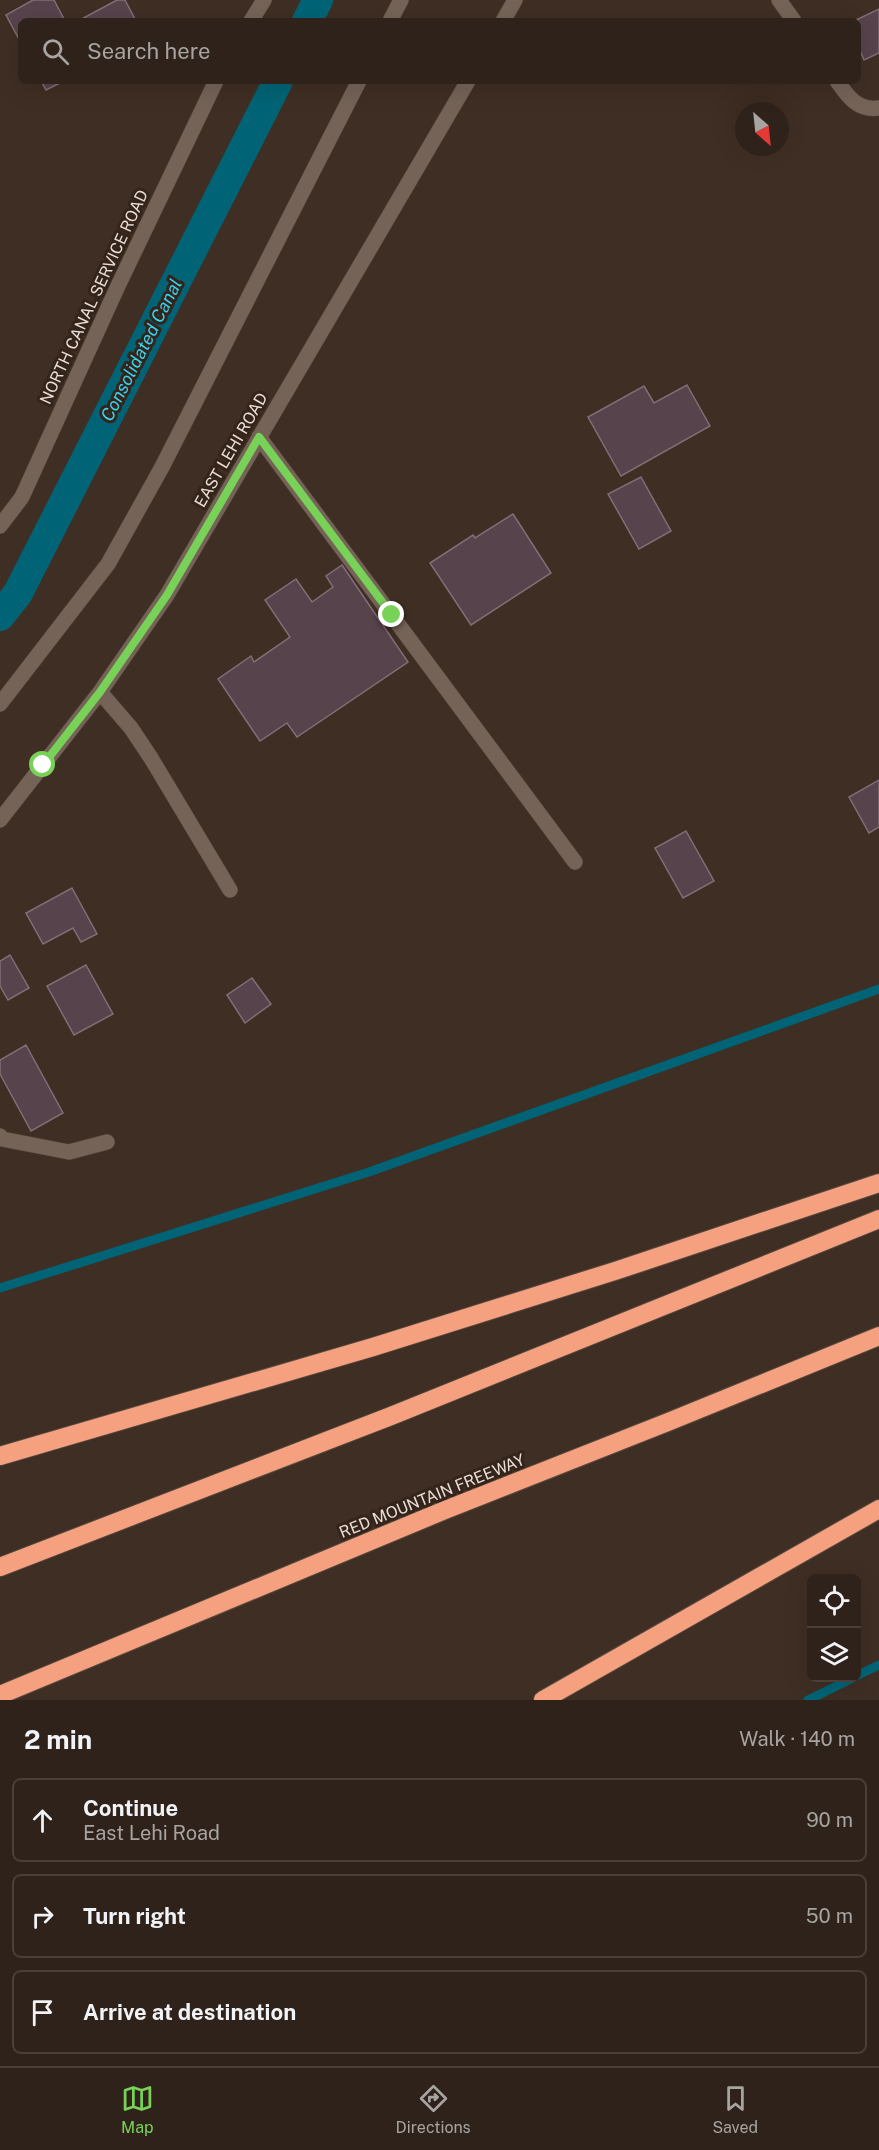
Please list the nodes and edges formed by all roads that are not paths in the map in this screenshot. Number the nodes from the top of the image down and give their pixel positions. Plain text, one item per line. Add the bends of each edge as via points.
1 (264, 0) edge
2 (401, 0) edge
3 (515, 0) edge
4 (779, 0) edge
5 (253, 18) edge
6 (392, 18) edge
7 (505, 18) edge
8 (792, 18) edge
9 (215, 84) edge
10 (357, 84) edge
11 (466, 84) edge
12 (839, 84) edge
13 (879, 108) edge
14 (259, 437) junction
15 (0, 526) edge
16 (100, 692) junction
17 (0, 704) edge
18 (0, 820) edge
19 (575, 862) dead end
20 (230, 890) dead end
21 (0, 1136) edge
22 (107, 1142) dead end
23 (879, 1183) edge
24 (879, 1220) edge
25 (879, 1336) edge
26 (0, 1456) edge
27 (879, 1509) edge
28 (0, 1567) edge
29 (0, 1695) edge
30 (543, 1700) edge

1 - 5 street
2 - 6 street
3 - 7 street
4 - 8 street
9 - 15 street, NORTH CANAL SERVICE ROAD via 22,497
10 - 17 street via 162,467 108,564
11 - 14 street, EAST LEHI ROAD
12 - 13 street via 855,104 868,110
14 - 16 street, EAST LEHI ROAD via 167,595
14 - 19 street
16 - 18 street, EAST LEHI ROAD
16 - 20 street via 151,758
21 - 22 street via 69,1152
23 - 26 highway via 373,1347
24 - 28 highway
25 - 29 highway, RED MOUNTAIN FREEWAY
27 - 30 highway

